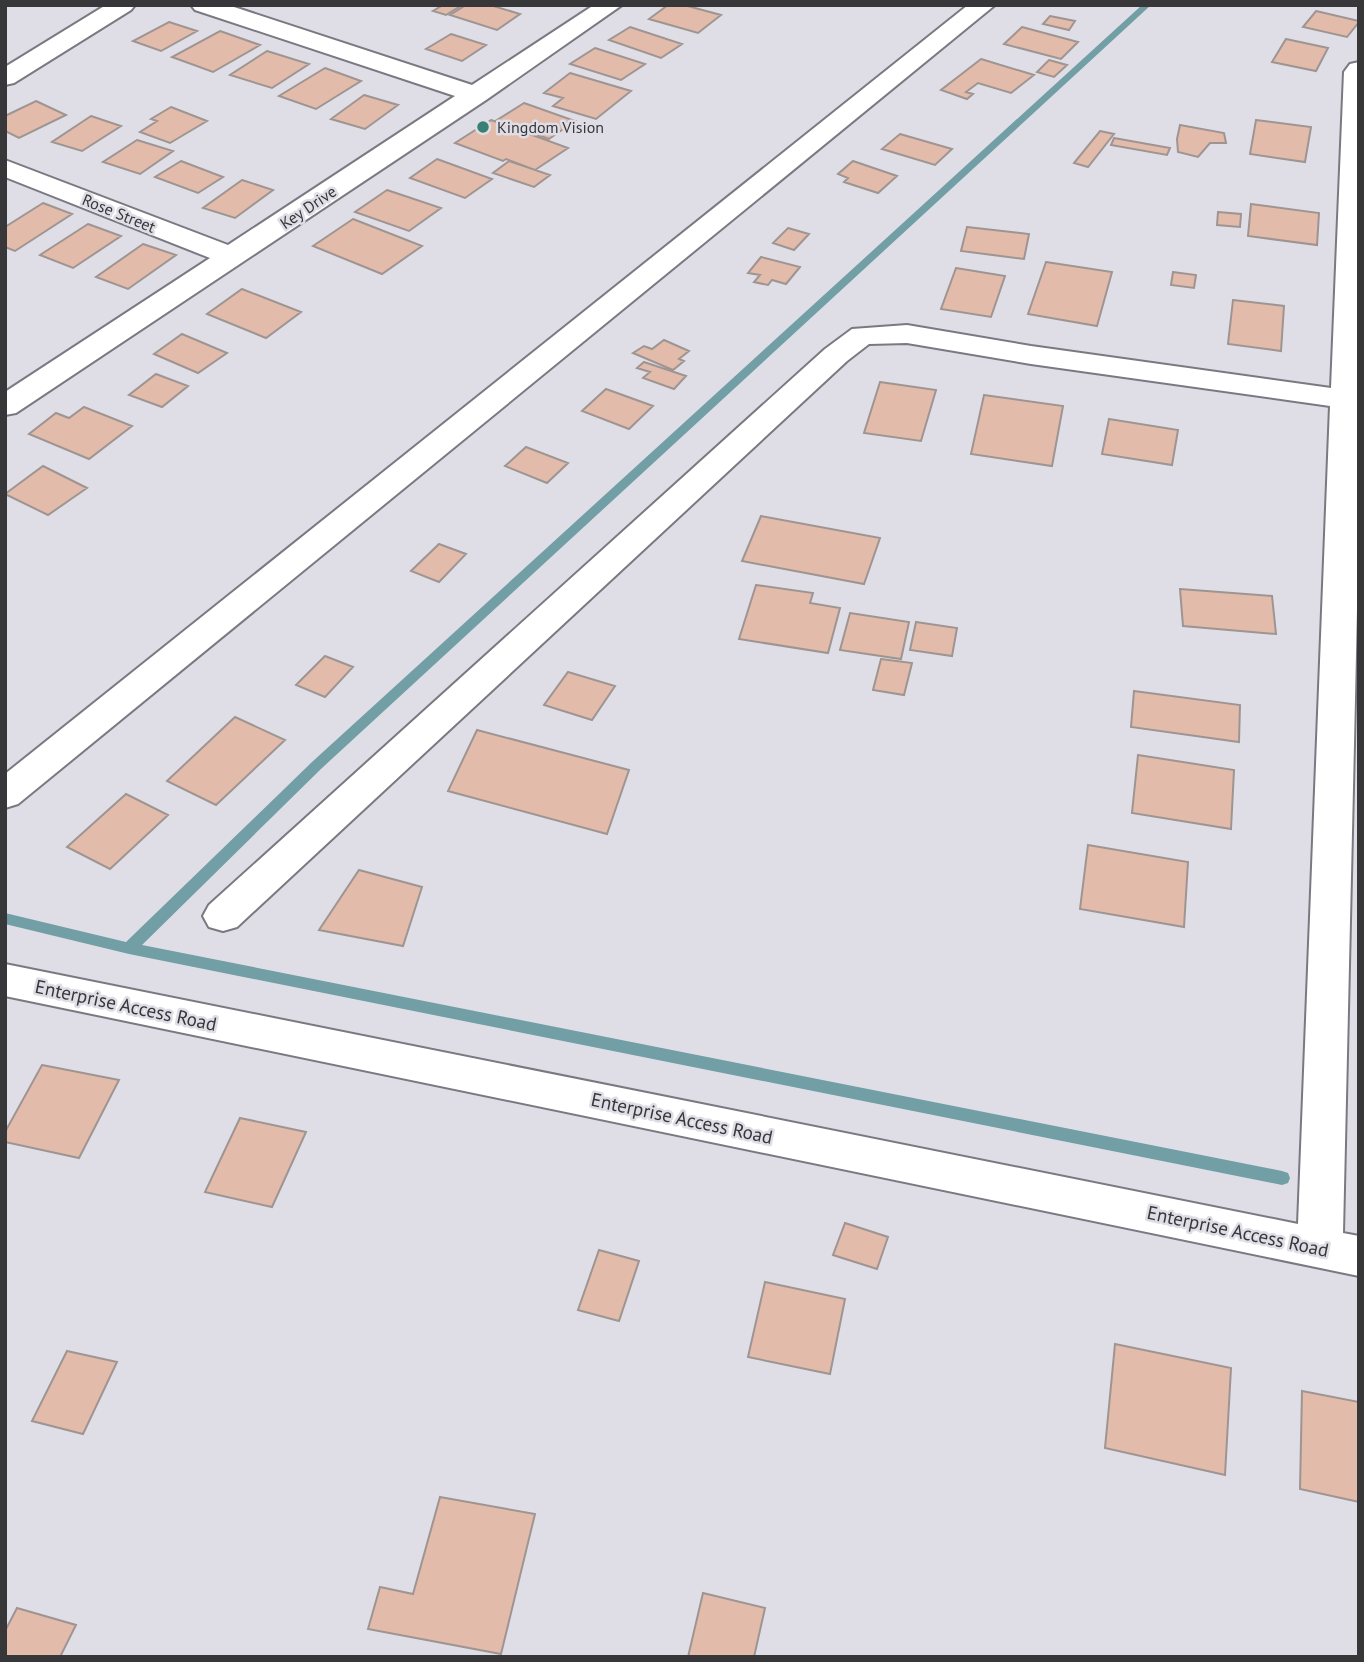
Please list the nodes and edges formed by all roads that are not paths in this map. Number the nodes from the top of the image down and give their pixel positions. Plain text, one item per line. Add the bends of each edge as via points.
1 (123, 5) edge
2 (202, 5) edge
3 (610, 5) edge
4 (983, 5) edge
5 (1359, 69) edge
6 (5, 78) edge
7 (477, 95) junction
8 (5, 168) edge
9 (233, 257) junction
10 (1353, 400) edge
11 (5, 406) edge
12 (5, 793) edge
13 (223, 916) dead end
14 (5, 980) edge
15 (1339, 1252) edge

1 - 6 street
2 - 7 street
3 - 7 street, Key Drive
4 - 12 street
5 - 10 street
7 - 9 street, Key Drive
8 - 9 street, Rose Street
9 - 11 street, Key Drive
10 - 13 street via 907,334 862,335
10 - 15 street
14 - 15 street, Enterprise Access Road

